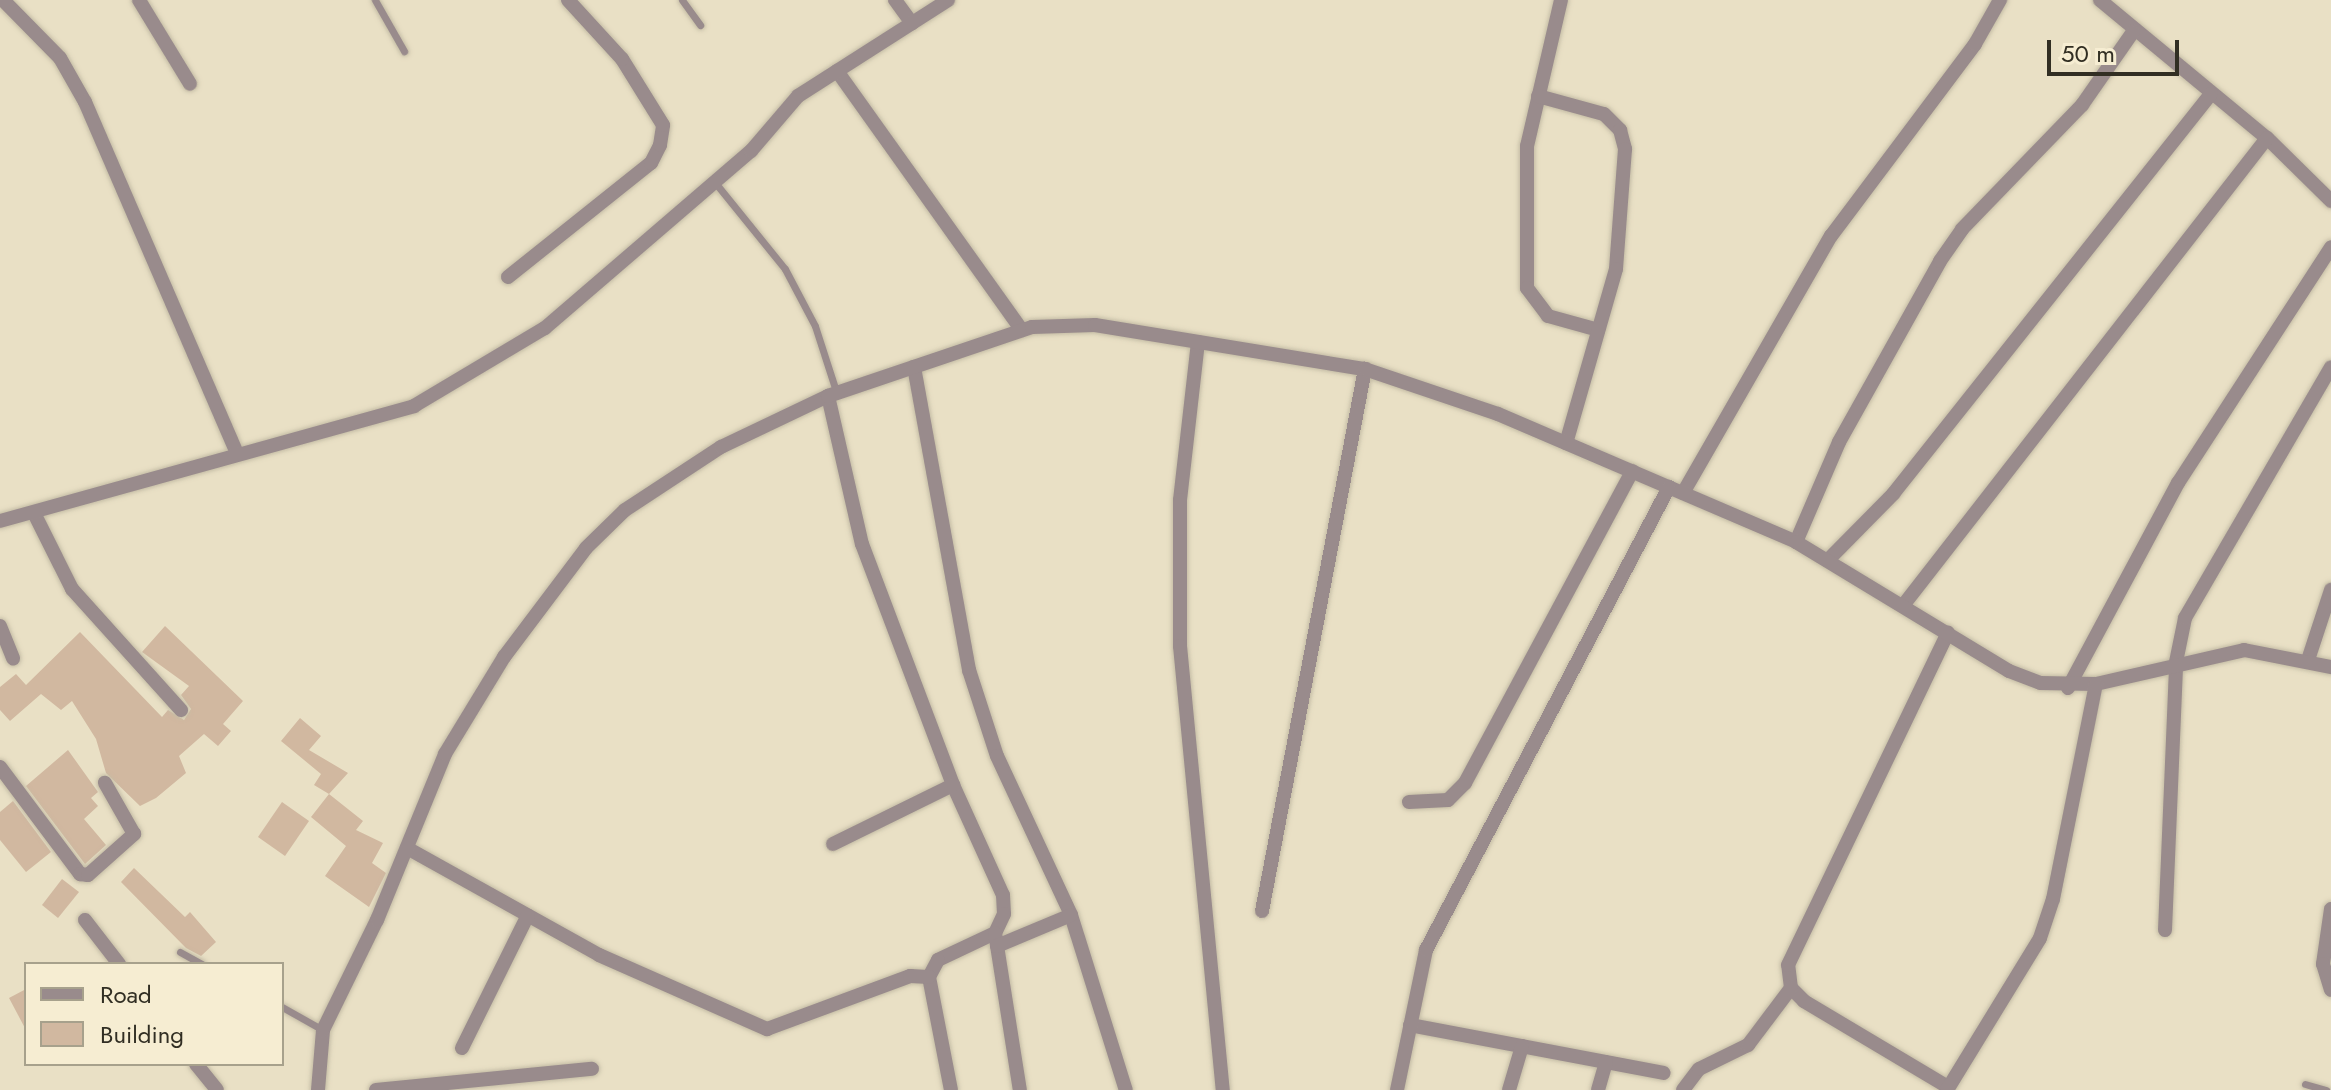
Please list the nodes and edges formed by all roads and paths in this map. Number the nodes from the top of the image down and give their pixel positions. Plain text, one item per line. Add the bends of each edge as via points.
1 (3, 0) edge
2 (139, 0) edge
3 (375, 0) edge
4 (568, 0) edge
5 (682, 0) edge
6 (895, 0) edge
7 (948, 0) edge
8 (1561, 0) edge
9 (2000, 0) edge
10 (2100, 0) edge
11 (912, 23) junction
12 (700, 25) dead end
13 (2133, 32) junction
14 (404, 51) dead end
15 (837, 71) junction
16 (190, 84) dead end
17 (2211, 94) junction
18 (1538, 96) junction
19 (2267, 138) junction
20 (713, 180) junction
21 (2331, 201) edge
22 (2331, 247) edge
23 (508, 277) dead end
24 (1022, 330) junction
25 (1598, 330) junction
26 (1198, 342) junction
27 (914, 367) junction
28 (2331, 367) edge
29 (1365, 369) junction
30 (832, 395) junction
31 (1566, 443) junction
32 (236, 451) junction
33 (1632, 471) junction
34 (1676, 490) junction
35 (34, 513) junction
36 (0, 521) edge
37 (1796, 542) junction
38 (1828, 560) junction
39 (2331, 590) edge
40 (1905, 603) junction
41 (0, 626) edge
42 (1948, 632) junction
43 (13, 659) dead end
44 (2308, 660) junction
45 (2176, 662) junction
46 (2331, 667) edge
47 (2096, 684) junction
48 (2068, 688) junction
49 (181, 710) dead end
50 (0, 767) edge
51 (105, 783) dead end
52 (953, 785) junction
53 (1409, 802) dead end
54 (833, 844) dead end
55 (407, 848) junction
56 (2331, 909) edge
57 (1262, 911) dead end
58 (528, 915) junction
59 (1071, 915) junction
60 (85, 920) dead end
61 (2165, 930) dead end
62 (996, 940) junction
63 (180, 952) dead end
64 (117, 962) edge
65 (198, 962) edge
66 (929, 977) junction
67 (1791, 988) junction
68 (2331, 990) edge
69 (284, 1008) edge
70 (1410, 1025) junction
71 (323, 1030) junction
72 (1522, 1046) junction
73 (462, 1048) dead end
74 (1606, 1062) junction
75 (198, 1066) edge
76 (592, 1069) dead end
77 (1664, 1073) dead end
78 (2305, 1084) dead end
79 (1948, 1088) edge
80 (217, 1090) edge
81 (318, 1090) edge
82 (376, 1090) edge
83 (951, 1090) edge
84 (1020, 1090) edge
85 (1126, 1090) edge
86 (1223, 1090) edge
87 (1397, 1090) edge
88 (1509, 1090) edge
89 (1598, 1090) edge
90 (1683, 1090) edge
91 (2326, 1090) edge

1 - 32 street via 60,58 85,102
2 - 16 street
3 - 14 lane
4 - 23 street via 663,125 660,145 651,163
5 - 12 lane
6 - 11 street
7 - 11 street
8 - 18 street
9 - 34 street via 1975,44 1831,236
10 - 13 street
11 - 15 street
13 - 17 street
13 - 37 street via 2082,105 1962,229 1940,261 1839,442
15 - 20 street via 798,96 751,151
15 - 24 street
17 - 19 street
17 - 38 street via 1893,494
18 - 25 street via 1527,146 1527,288 1548,316
18 - 25 street via 1604,114 1620,130 1625,149 1616,269
19 - 21 street
19 - 40 street
20 - 30 lane via 785,269 815,326
20 - 32 street via 545,328 414,406
22 - 48 street via 2178,483
24 - 26 street via 1095,325
24 - 27 street
25 - 31 street
26 - 29 street
26 - 86 street via 1180,500 1180,646
27 - 30 street
27 - 59 street via 969,670 997,756
28 - 45 street via 2185,618
29 - 31 street
29 - 57 street
30 - 52 street via 862,544
30 - 55 street via 721,447 625,510 586,548 504,657 445,754
31 - 33 street
32 - 35 street via 185,472
33 - 34 street
33 - 53 street via 1465,783 1448,800
34 - 37 street
34 - 70 street via 1426,950
35 - 36 street
35 - 49 street via 72,589
37 - 38 street
38 - 40 street
39 - 44 street
40 - 42 street
41 - 43 street
42 - 48 street via 2009,671
42 - 67 street via 1799,938 1788,965
44 - 45 street via 2244,650
44 - 46 street
45 - 47 street
45 - 61 street
47 - 48 street
47 - 79 street via 2053,899 2040,938
50 - 51 street via 80,874 88,875 134,834
52 - 54 street
52 - 62 street via 1003,895
55 - 58 street
55 - 71 street
56 - 68 street via 2323,964
58 - 66 street via 599,955 767,1029 910,976
58 - 73 street
59 - 62 street
59 - 85 street
60 - 64 street
62 - 66 street via 938,960
62 - 84 street
63 - 65 lane
66 - 83 street
67 - 79 street
67 - 90 street via 1748,1045 1699,1069
69 - 71 lane
70 - 72 street
70 - 87 street
71 - 81 street
72 - 74 street
72 - 88 street
74 - 77 street
74 - 89 street
75 - 80 street
76 - 82 street
78 - 91 lane

